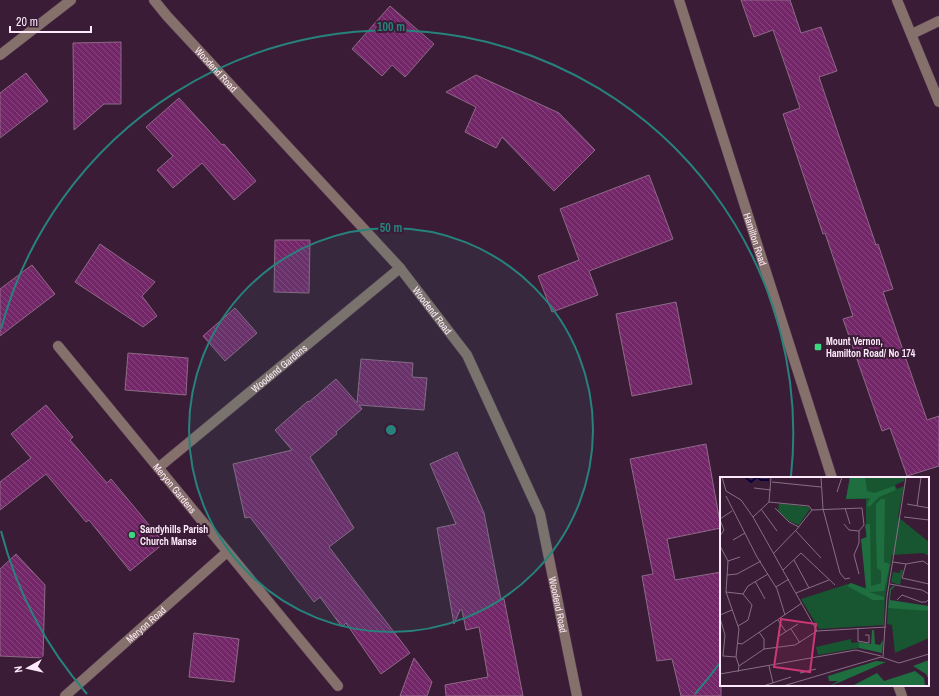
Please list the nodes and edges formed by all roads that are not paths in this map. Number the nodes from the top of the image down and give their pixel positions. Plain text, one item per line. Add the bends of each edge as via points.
1 (72, 0) edge
2 (154, 0) edge
3 (679, 0) edge
4 (897, 0) edge
5 (939, 20) edge
6 (912, 34) junction
7 (0, 55) edge
8 (939, 102) edge
9 (400, 268) junction
10 (58, 346) dead end
11 (158, 468) junction
12 (832, 477) edge
13 (227, 552) junction
14 (338, 686) dead end
15 (898, 686) edge
16 (64, 696) edge
17 (577, 696) edge
18 (902, 696) edge

1 - 7 street
2 - 9 street, Woodend Road
3 - 12 street, Hamilton Road
4 - 6 street
5 - 6 street
6 - 8 street
9 - 11 street, Woodend Gardens
9 - 17 street, Woodend Road via 467,355 540,514
10 - 11 street, Meryon Gardens
11 - 13 street, Meryon Gardens
13 - 14 street, Meryon Gardens
13 - 16 street, Meryon Road
15 - 18 street

